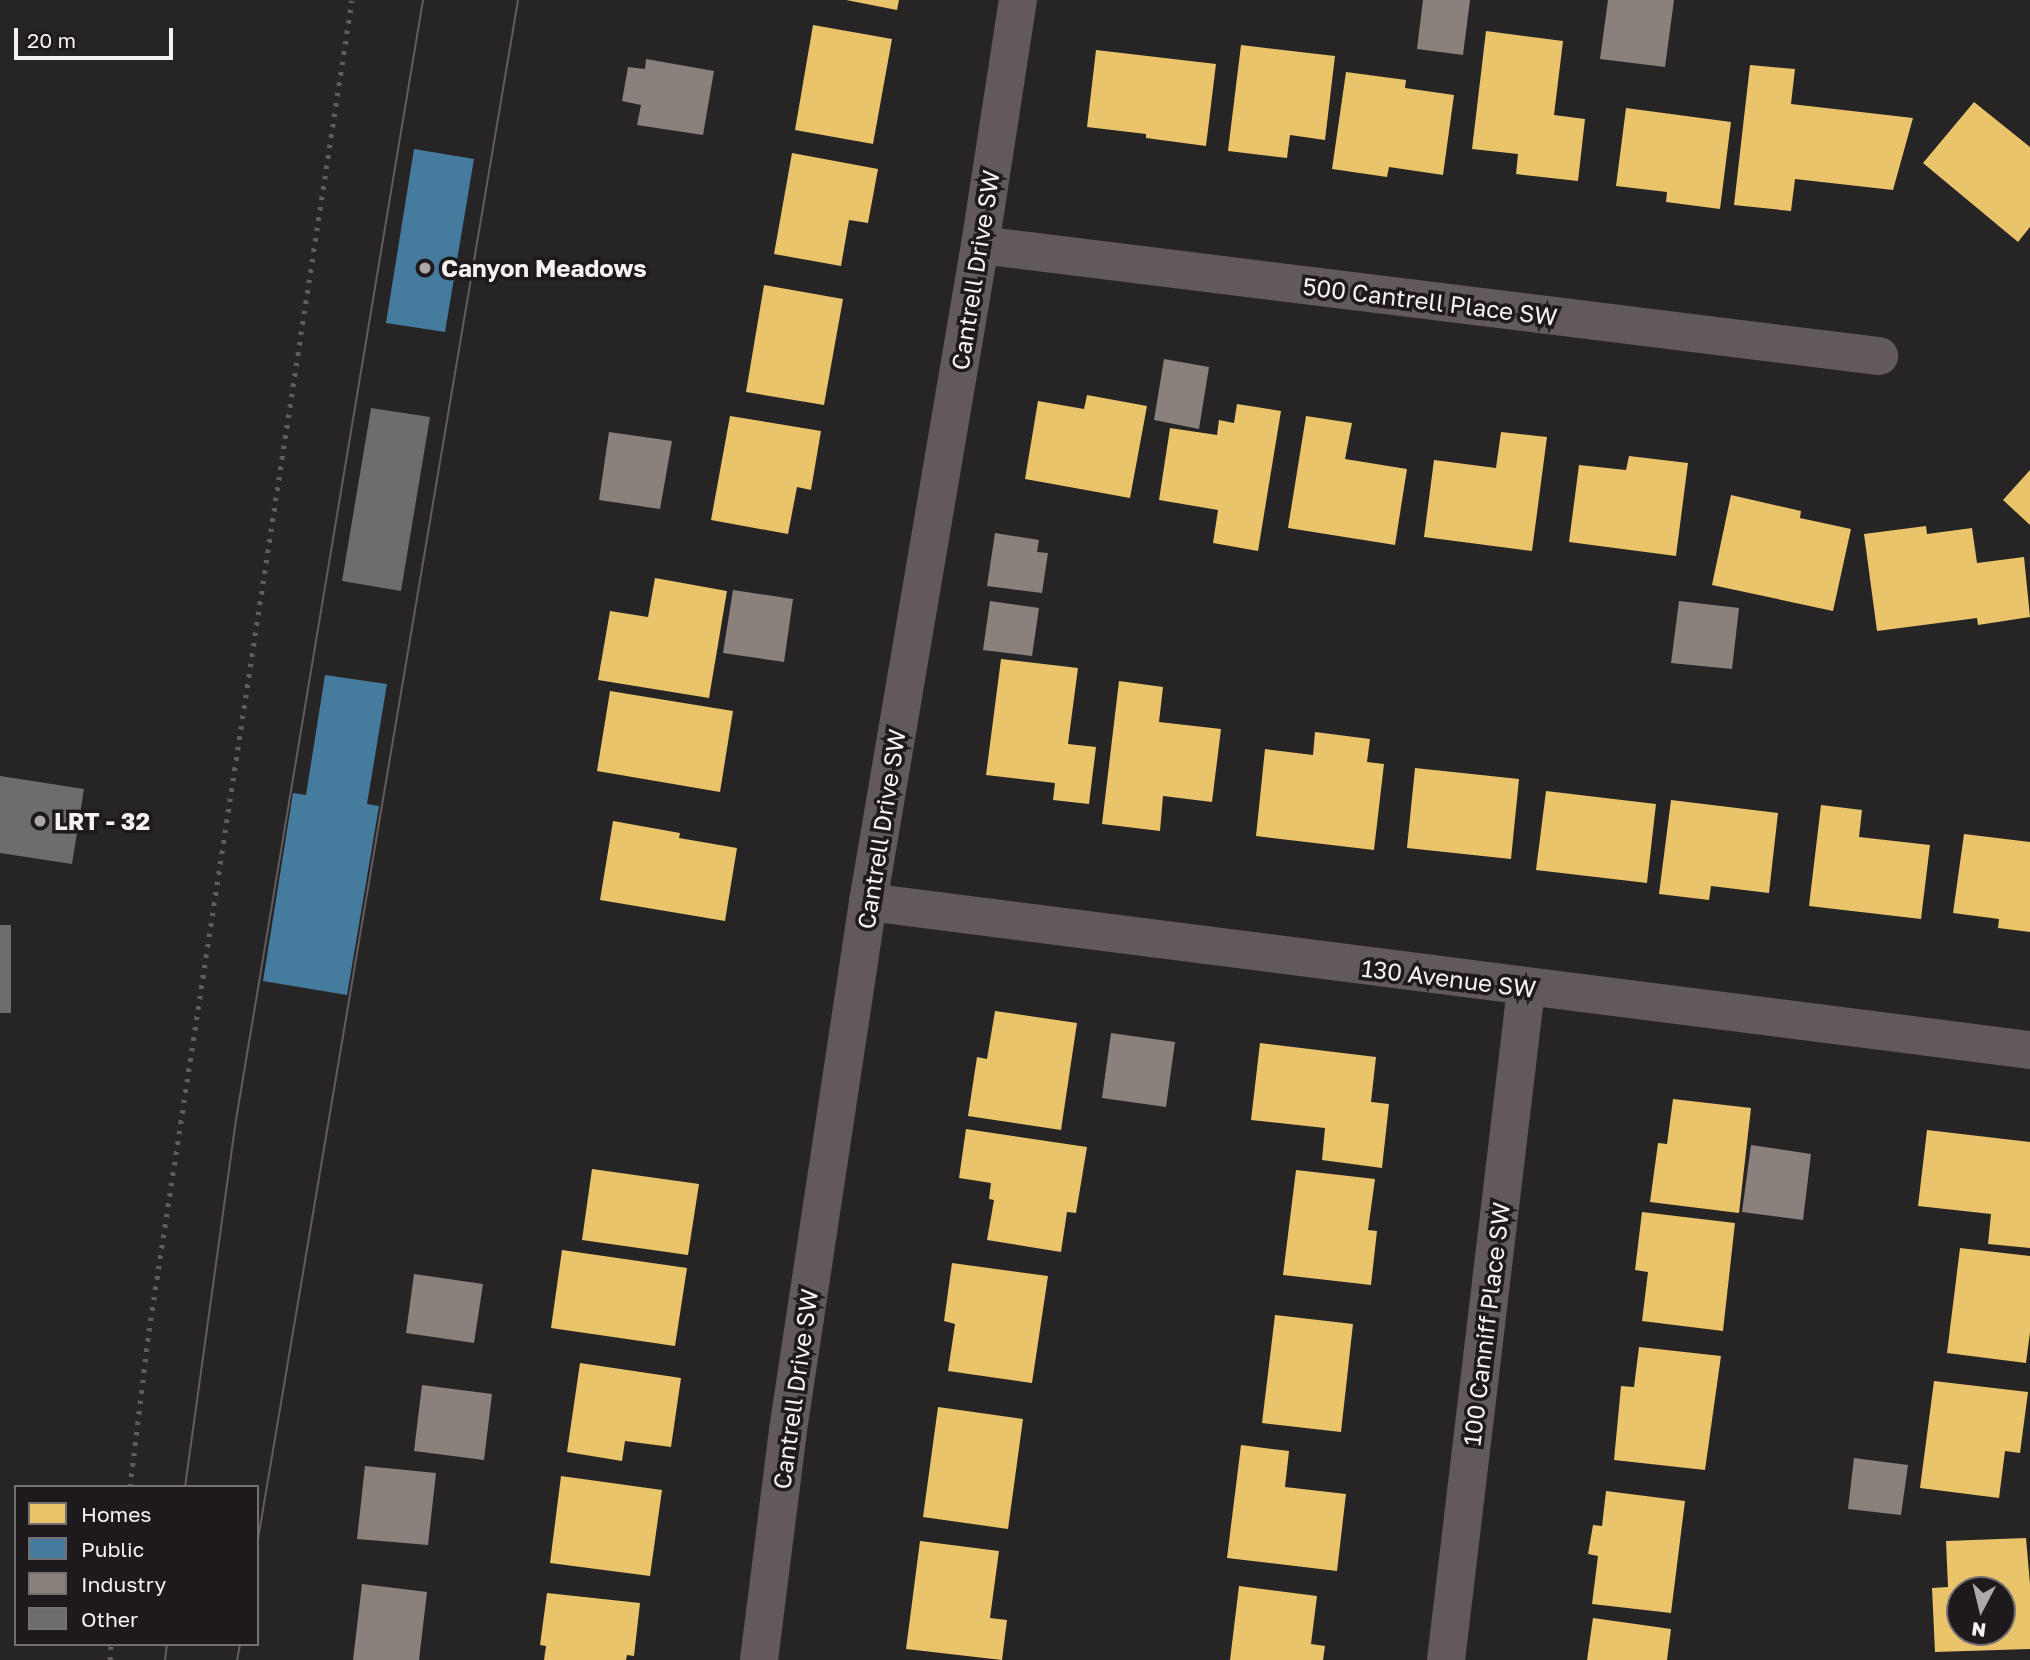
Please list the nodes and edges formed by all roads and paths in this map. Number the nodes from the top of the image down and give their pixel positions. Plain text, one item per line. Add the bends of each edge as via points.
1 (1018, 0) edge
2 (980, 245) junction
3 (1880, 356) dead end
4 (867, 902) junction
5 (1526, 989) junction
6 (2030, 1051) edge
7 (759, 1660) edge
8 (1446, 1660) edge

1 - 2 street, Cantrell Drive SW
2 - 3 street, 500 Cantrell Place SW
2 - 4 street, Cantrell Drive SW
4 - 5 street, 130 Avenue SW
4 - 7 street, Cantrell Drive SW via 788,1430
5 - 6 street, 130 Avenue SW
5 - 8 street, 100 Canniff Place SW

